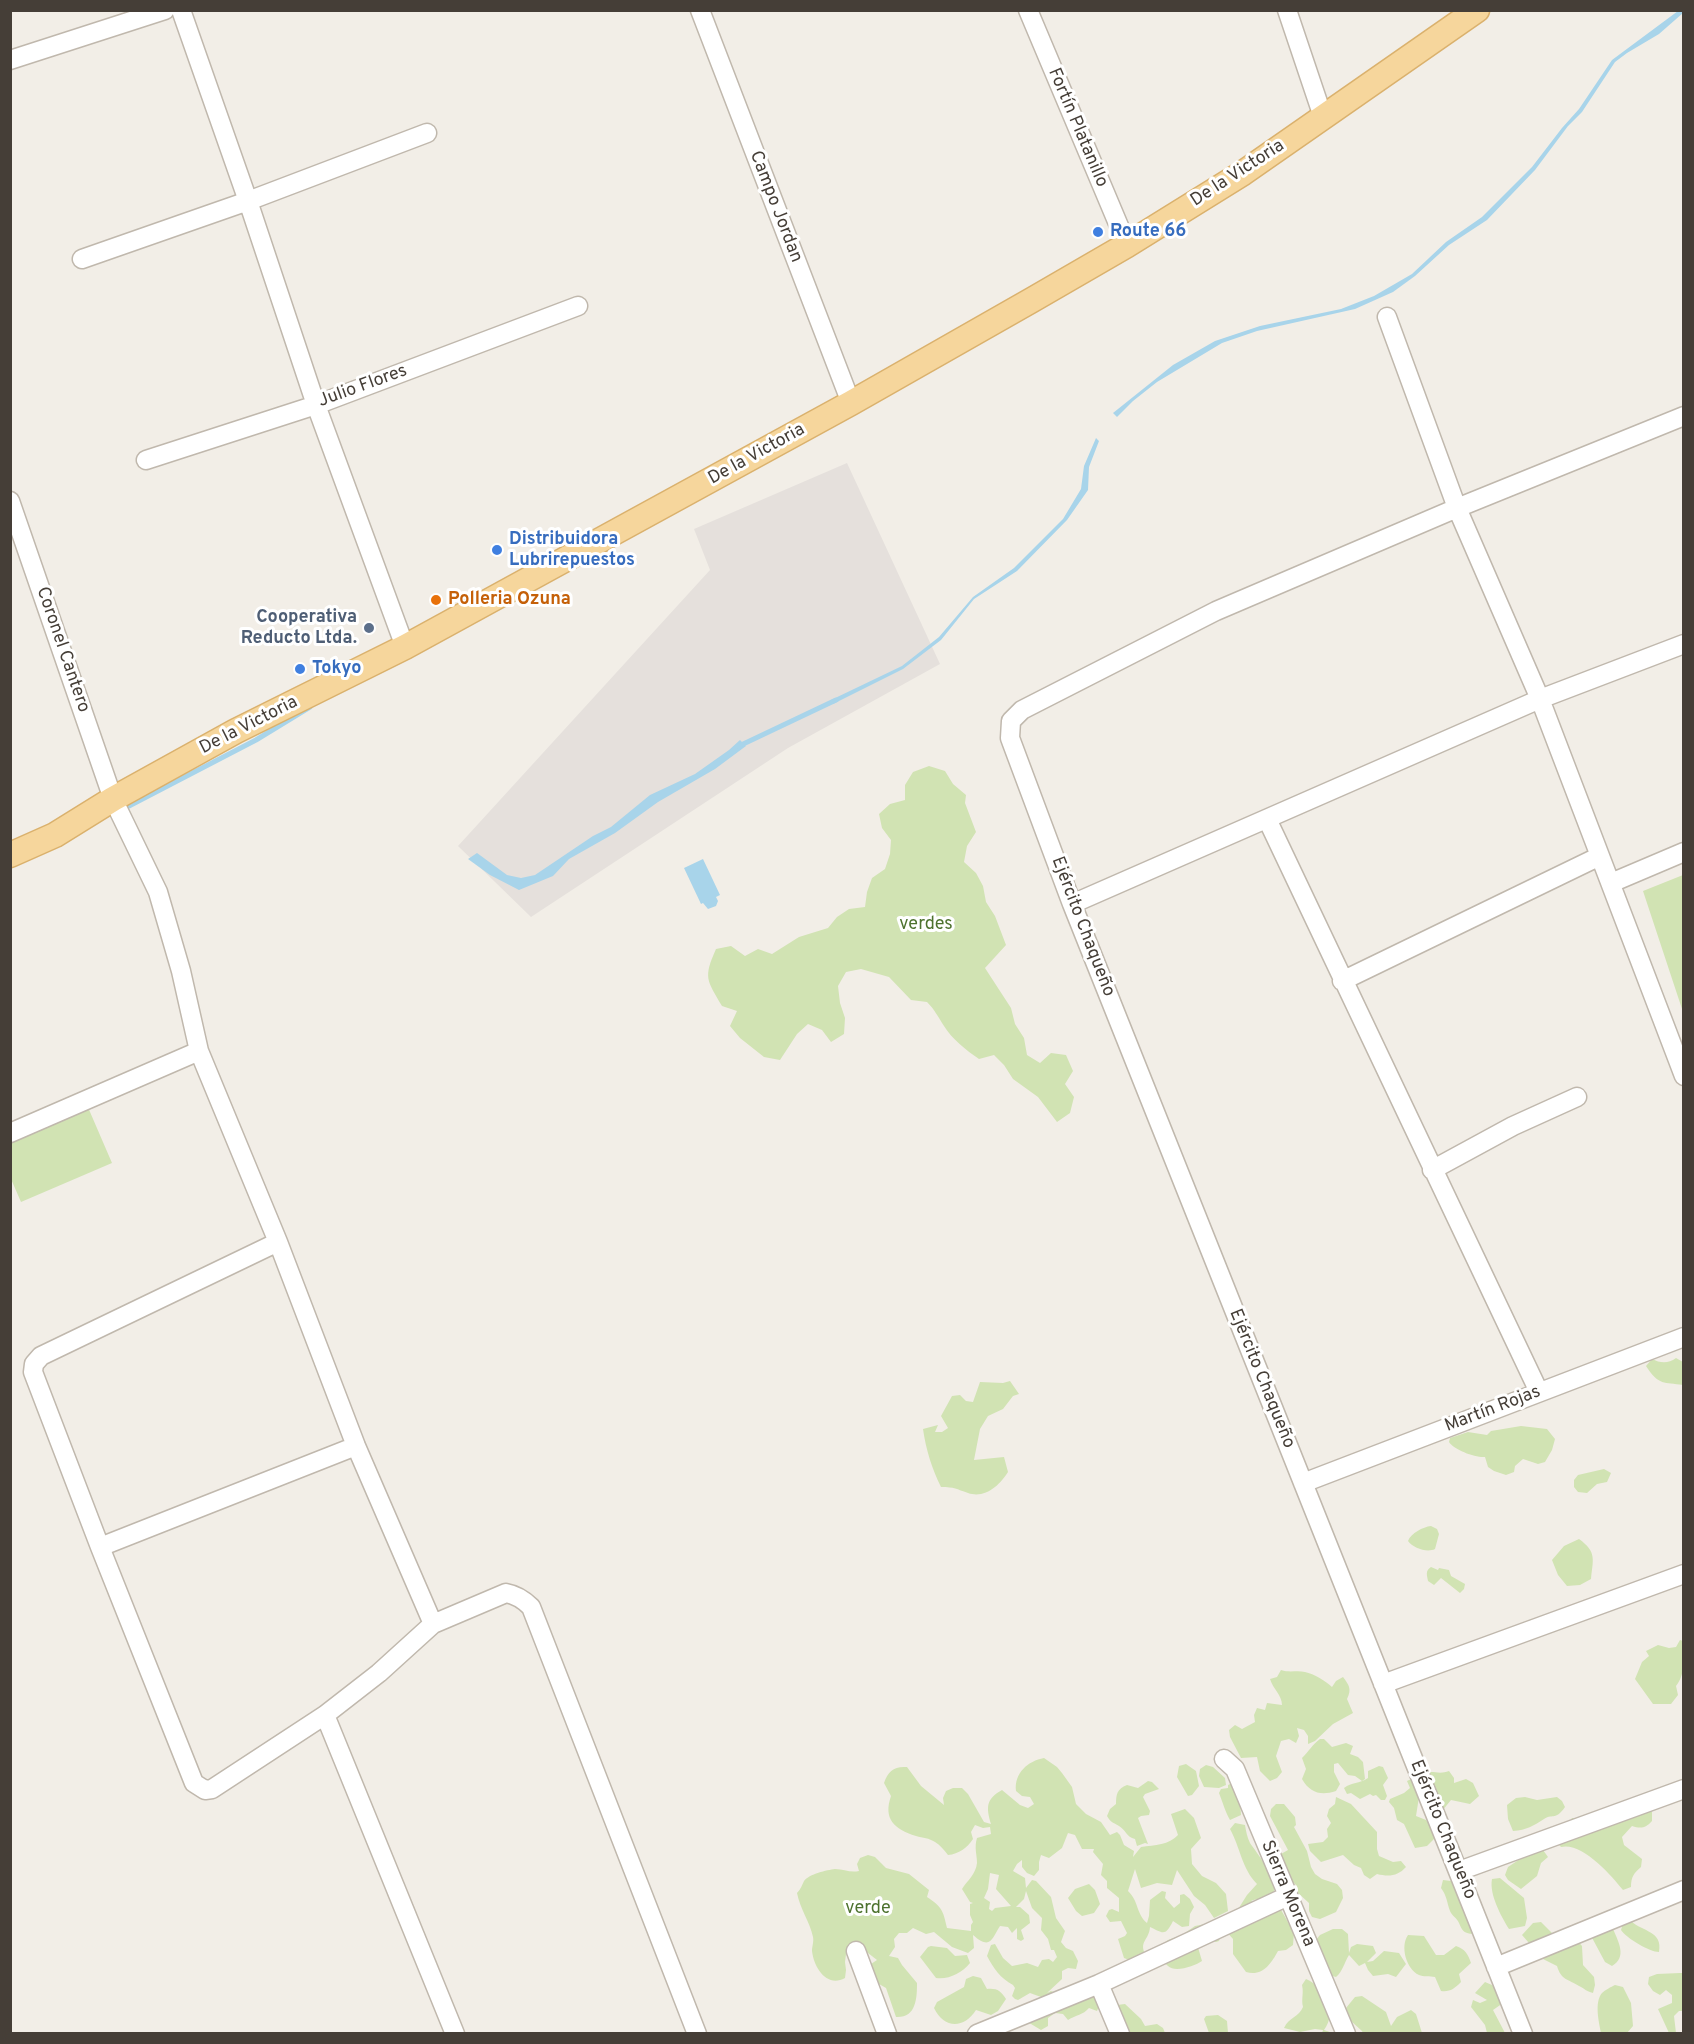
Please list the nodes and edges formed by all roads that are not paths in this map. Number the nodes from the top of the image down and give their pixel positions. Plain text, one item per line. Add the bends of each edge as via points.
1 (165, 10) edge
2 (181, 10) edge
3 (700, 10) edge
4 (1028, 10) edge
5 (1287, 10) edge
6 (1472, 12) edge
7 (10, 60) edge
8 (1323, 117) junction
9 (427, 133) dead end
10 (248, 201) junction
11 (1126, 245) junction
12 (82, 259) dead end
13 (578, 306) dead end
14 (1387, 317) dead end
15 (851, 403) junction
16 (316, 405) junction
17 (1683, 416) edge
18 (146, 460) dead end
19 (10, 501) edge
20 (1457, 508) junction
21 (1683, 644) edge
22 (405, 647) junction
23 (1540, 699) junction
24 (113, 799) junction
25 (1267, 819) junction
26 (1683, 852) edge
27 (10, 855) edge
28 (1600, 856) junction
29 (1611, 883) junction
30 (1072, 904) junction
31 (1342, 981) junction
32 (199, 1051) junction
33 (1683, 1076) edge
34 (1577, 1097) dead end
35 (10, 1133) edge
36 (1432, 1170) junction
37 (278, 1242) junction
38 (1683, 1337) edge
39 (1539, 1392) junction
40 (356, 1446) junction
41 (1303, 1483) junction
42 (100, 1547) junction
43 (1683, 1574) edge
44 (433, 1624) junction
45 (1383, 1684) junction
46 (325, 1714) junction
47 (1224, 1759) dead end
48 (1683, 1789) edge
49 (1459, 1870) junction
50 (1683, 1890) edge
51 (1288, 1896) junction
52 (856, 1952) dead end
53 (1496, 1967) junction
54 (1100, 1984) junction
55 (455, 2034) edge
56 (697, 2034) edge
57 (887, 2034) edge
58 (977, 2034) edge
59 (1120, 2034) edge
60 (1346, 2034) edge
61 (1523, 2034) edge

1 - 7 street
2 - 10 street
3 - 15 street, Campo Jordan
4 - 11 street, Fortín Platanillo
5 - 8 street
6 - 8 main road, De la Victoria
8 - 11 main road, De la Victoria via 1243,173
9 - 10 street
10 - 12 street
10 - 16 street
11 - 15 main road, De la Victoria
13 - 16 street, Julio Flores
14 - 20 street
15 - 22 main road, De la Victoria
16 - 18 street, Julio Flores
16 - 22 street
17 - 20 street
19 - 24 street, Coronel Cantero
20 - 23 street
20 - 30 street, Ejército Chaqueño via 1216,611 1022,710 1011,722 1011,738
21 - 23 street
22 - 24 main road, De la Victoria via 236,731
23 - 25 street
23 - 28 street
24 - 27 main road, De la Victoria via 55,834
24 - 32 street, Coronel Cantero via 158,892
25 - 30 street
25 - 31 street
26 - 29 street
28 - 29 street
28 - 31 street
29 - 33 street
30 - 41 street, Ejército Chaqueño
31 - 36 street
32 - 35 street
32 - 37 street, Coronel Cantero
34 - 36 street
36 - 39 street
37 - 40 street, Coronel Cantero
37 - 42 street via 41,1356 34,1364 33,1372
38 - 39 street, Martín Rojas
39 - 41 street, Martín Rojas
40 - 42 street
40 - 44 street, Coronel Cantero
41 - 45 street, Ejército Chaqueño
42 - 46 street via 194,1783 205,1790 212,1789
43 - 45 street
44 - 46 street via 379,1673
44 - 56 street via 506,1593 514,1594 531,1607
45 - 49 street, Ejército Chaqueño
46 - 55 street
47 - 51 street, Sierra Morena via 1235,1768
48 - 49 street
49 - 53 street, Ejército Chaqueño
50 - 53 street
51 - 54 street
51 - 60 street, Sierra Morena
52 - 57 street
53 - 61 street, Ejército Chaqueño
54 - 58 street
54 - 59 street

